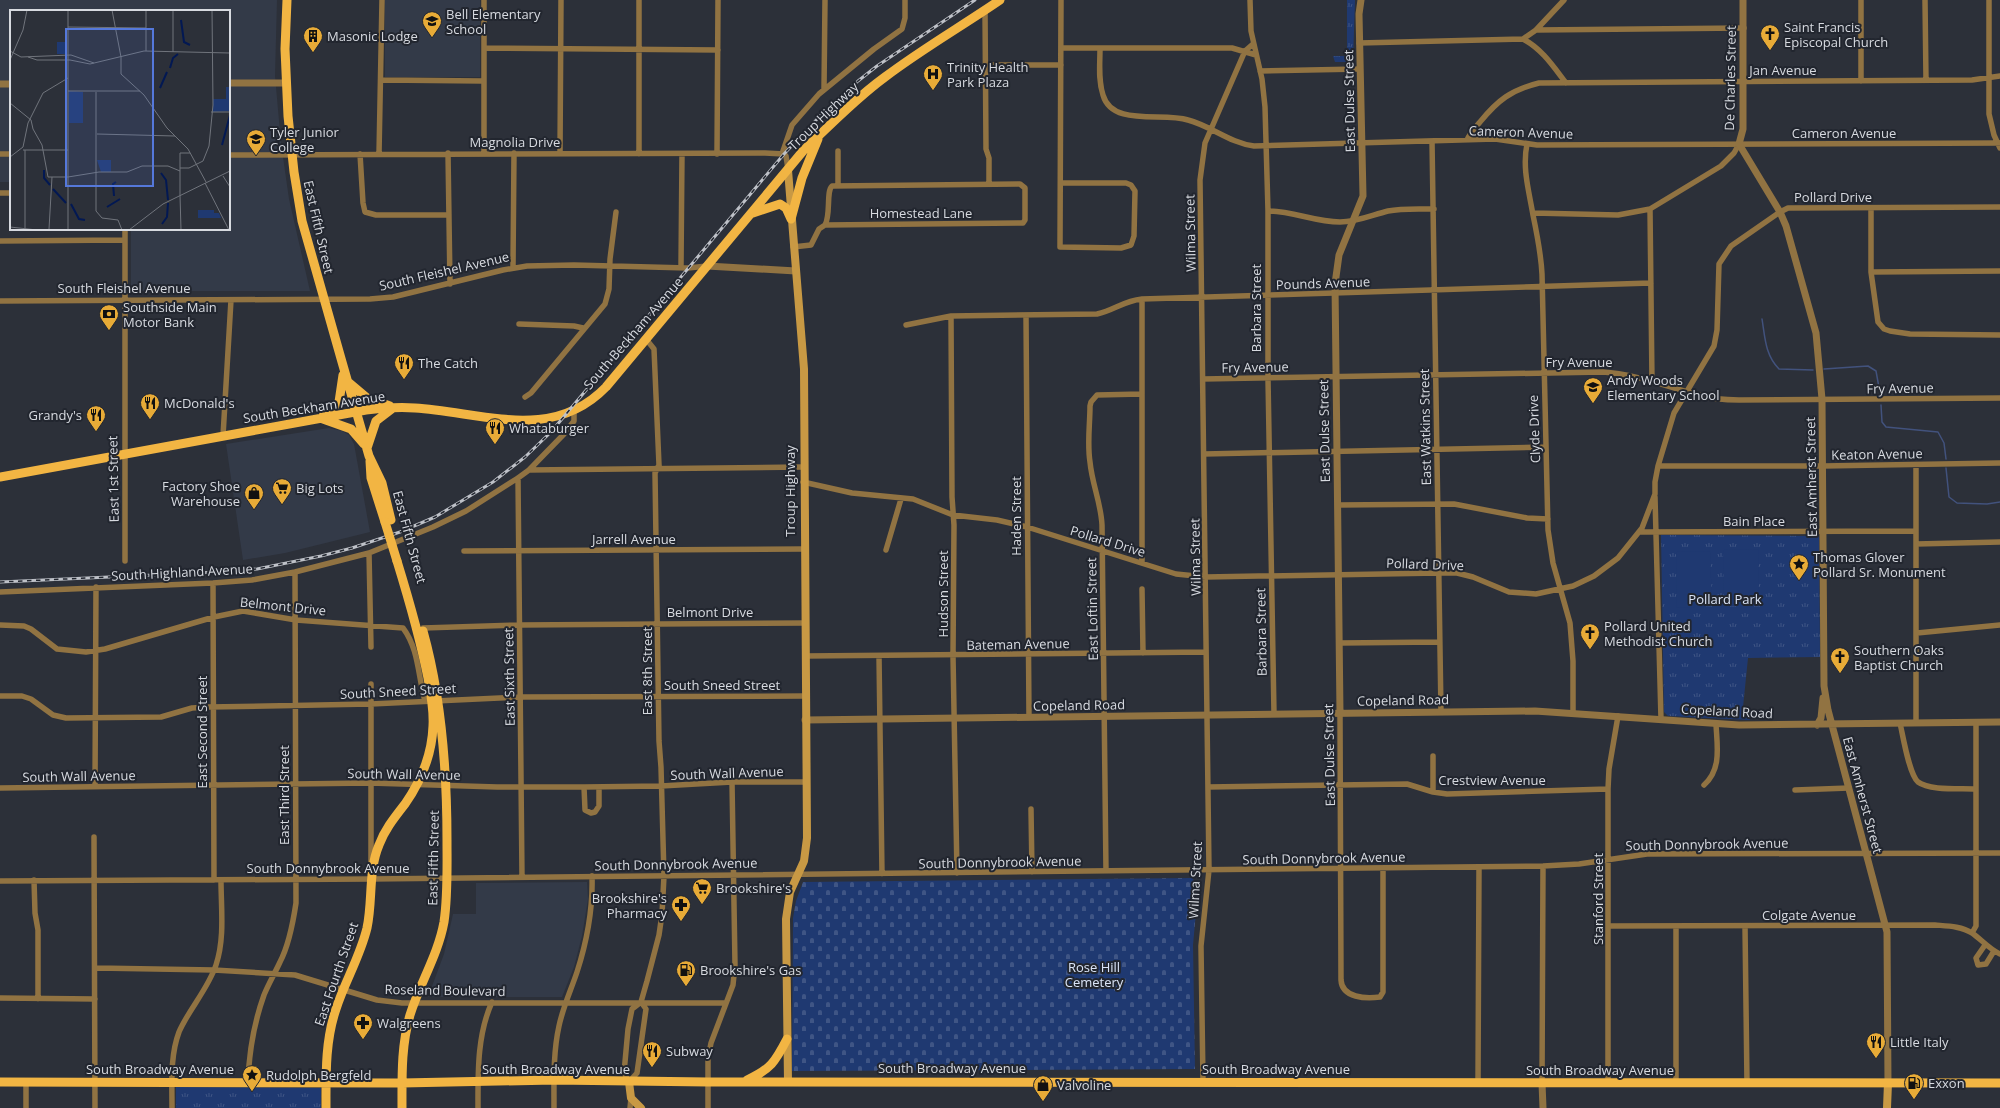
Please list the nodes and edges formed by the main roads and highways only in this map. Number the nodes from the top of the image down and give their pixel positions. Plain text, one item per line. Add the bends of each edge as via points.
1 (287, 0) edge
2 (1000, 0) edge
3 (820, 134) junction
4 (788, 170) junction
5 (751, 214) junction
6 (791, 219) junction
7 (344, 370) junction
8 (347, 381) junction
9 (393, 408) junction
10 (356, 412) junction
11 (320, 418) junction
12 (368, 452) junction
13 (0, 477) edge
14 (400, 560) junction
15 (432, 701) junction
16 (417, 785) joint
17 (787, 1039) junction
18 (0, 1082) edge
19 (629, 1082) junction
20 (743, 1082) junction
21 (788, 1082) junction
22 (326, 1083) junction
23 (402, 1083) junction
24 (1888, 1083) junction
25 (2000, 1083) edge
26 (326, 1108) edge
27 (402, 1108) edge
28 (641, 1108) edge
29 (1888, 1108) edge

1 - 7 main road, East Fifth Street via 286,83 292,154 302,221
2 - 3 main road, Troup Highway via 884,78
3 - 4 main road, Troup Highway
3 - 6 main road via 802,178
4 - 5 main road, South Beckham Avenue
4 - 6 main road, Troup Highway
5 - 6 main road via 780,204 786,208
5 - 9 main road, South Beckham Avenue via 601,392 574,411 548,419 524,420 415,408
6 - 17 main road, Troup Highway via 803,357 807,782 804,861 790,892 786,919
7 - 8 main road, East Fifth Street
7 - 11 main road via 339,402
8 - 9 main road via 367,398
8 - 10 main road, East Fifth Street
9 - 10 main road, South Beckham Avenue
9 - 12 main road via 376,421
10 - 11 main road, South Beckham Avenue
10 - 12 main road, East Fifth Street
11 - 12 main road via 351,429
11 - 13 main road, South Beckham Avenue
12 - 14 main road, bridge via 371,478
14 - 15 main road, East Fifth Street
14 - 15 main road, East Fifth Street via 423,628
15 - 16 main road, East Fifth Street via 433,726 430,747
15 - 23 main road, East Fifth Street via 446,786 446,906 441,934 414,1003 403,1045
16 - 22 main road, East Fourth Street via 381,838 376,850 369,918 355,964 335,1010 330,1032
17 - 20 main road via 776,1060 767,1070
17 - 21 main road, Troup Highway
18 - 22 main road, South Broadway Avenue
19 - 20 main road, South Broadway Avenue
19 - 23 main road, South Broadway Avenue via 554,1080
19 - 28 main road via 631,1098
20 - 21 main road, South Broadway Avenue
21 - 24 main road, South Broadway Avenue
22 - 23 main road, South Broadway Avenue
22 - 26 main road, East Fourth Street
23 - 27 main road, East Fifth Street
24 - 25 main road, South Broadway Avenue
24 - 29 main road

